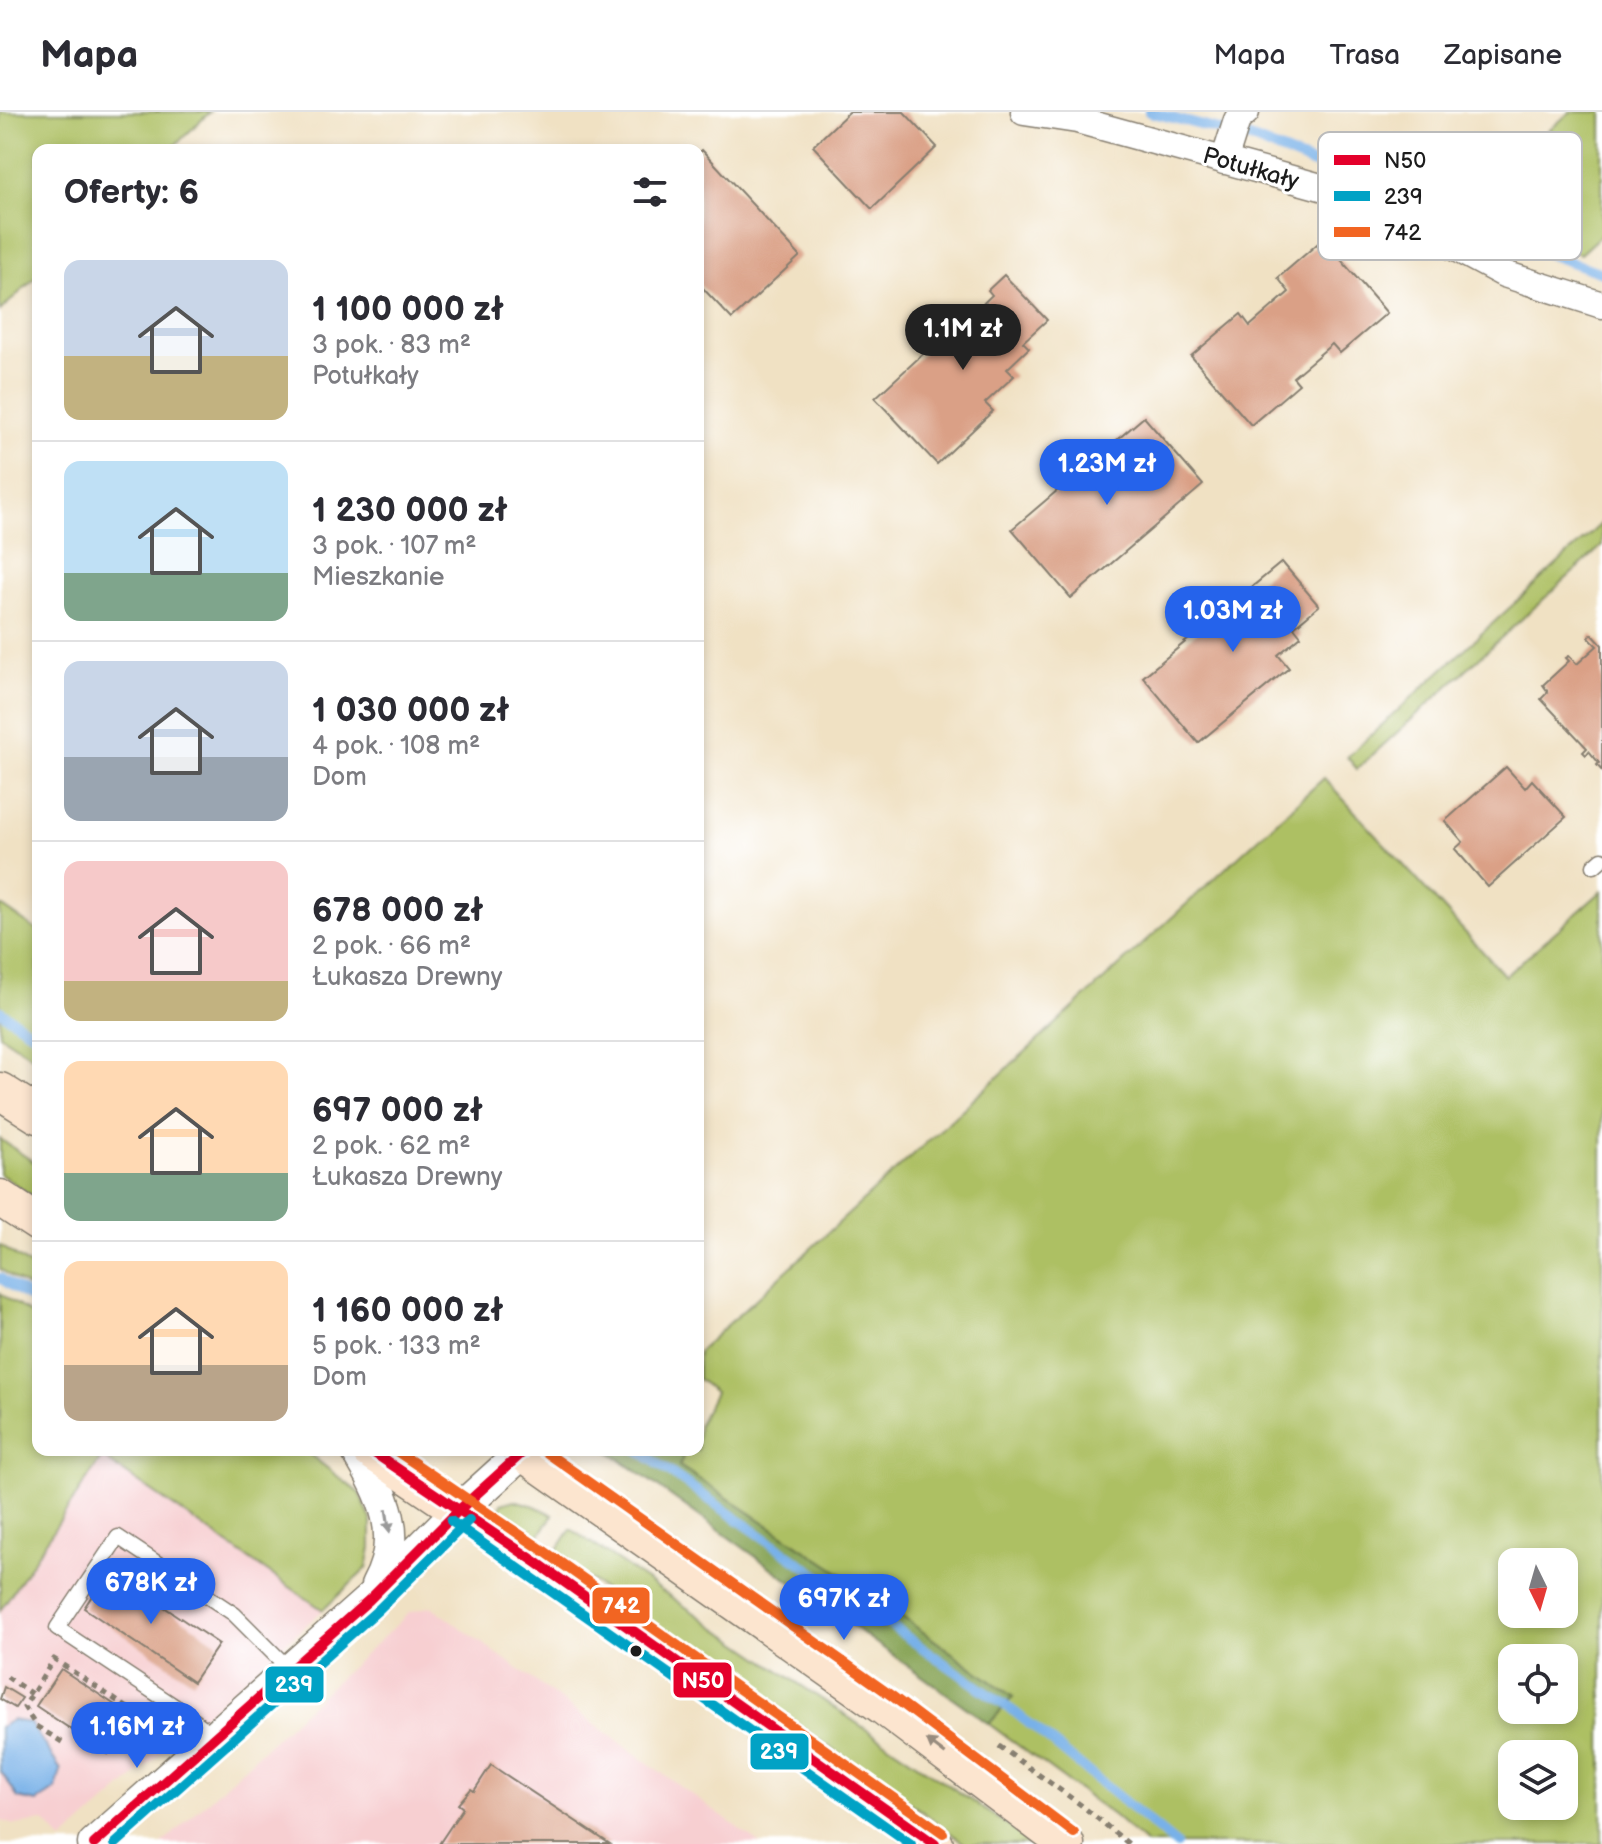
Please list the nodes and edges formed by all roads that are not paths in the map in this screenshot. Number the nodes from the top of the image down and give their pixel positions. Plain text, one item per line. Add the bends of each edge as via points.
1 (1024, 112) edge
2 (1241, 116) edge
3 (1226, 155) junction
4 (1318, 186) edge
5 (1479, 260) edge
6 (1602, 305) edge
7 (0, 1091) edge
8 (32, 1111) edge
9 (0, 1198) edge
10 (32, 1219) edge
11 (361, 1456) edge
12 (379, 1456) edge
13 (516, 1456) edge
14 (528, 1456) edge
15 (459, 1510) junction
16 (369, 1600) junction
17 (290, 1670) junction
18 (216, 1737) junction
19 (94, 1844) edge
20 (935, 1844) edge
21 (1066, 1844) edge

1 - 3 street, Potułkały
2 - 3 street
3 - 4 street, Potułkały
5 - 6 street, Potułkały via 1504,274
7 - 8 main road
9 - 10 main road
11 -> 16 street via 381,1491 391,1547
12 - 15 main road
13 - 15 street
21 -> 14 main road via 884,1707
15 - 16 street
15 - 20 main road
16 - 17 street
17 - 18 street
17 - 18 lane via 234,1614 118,1537 57,1628
18 - 19 street

